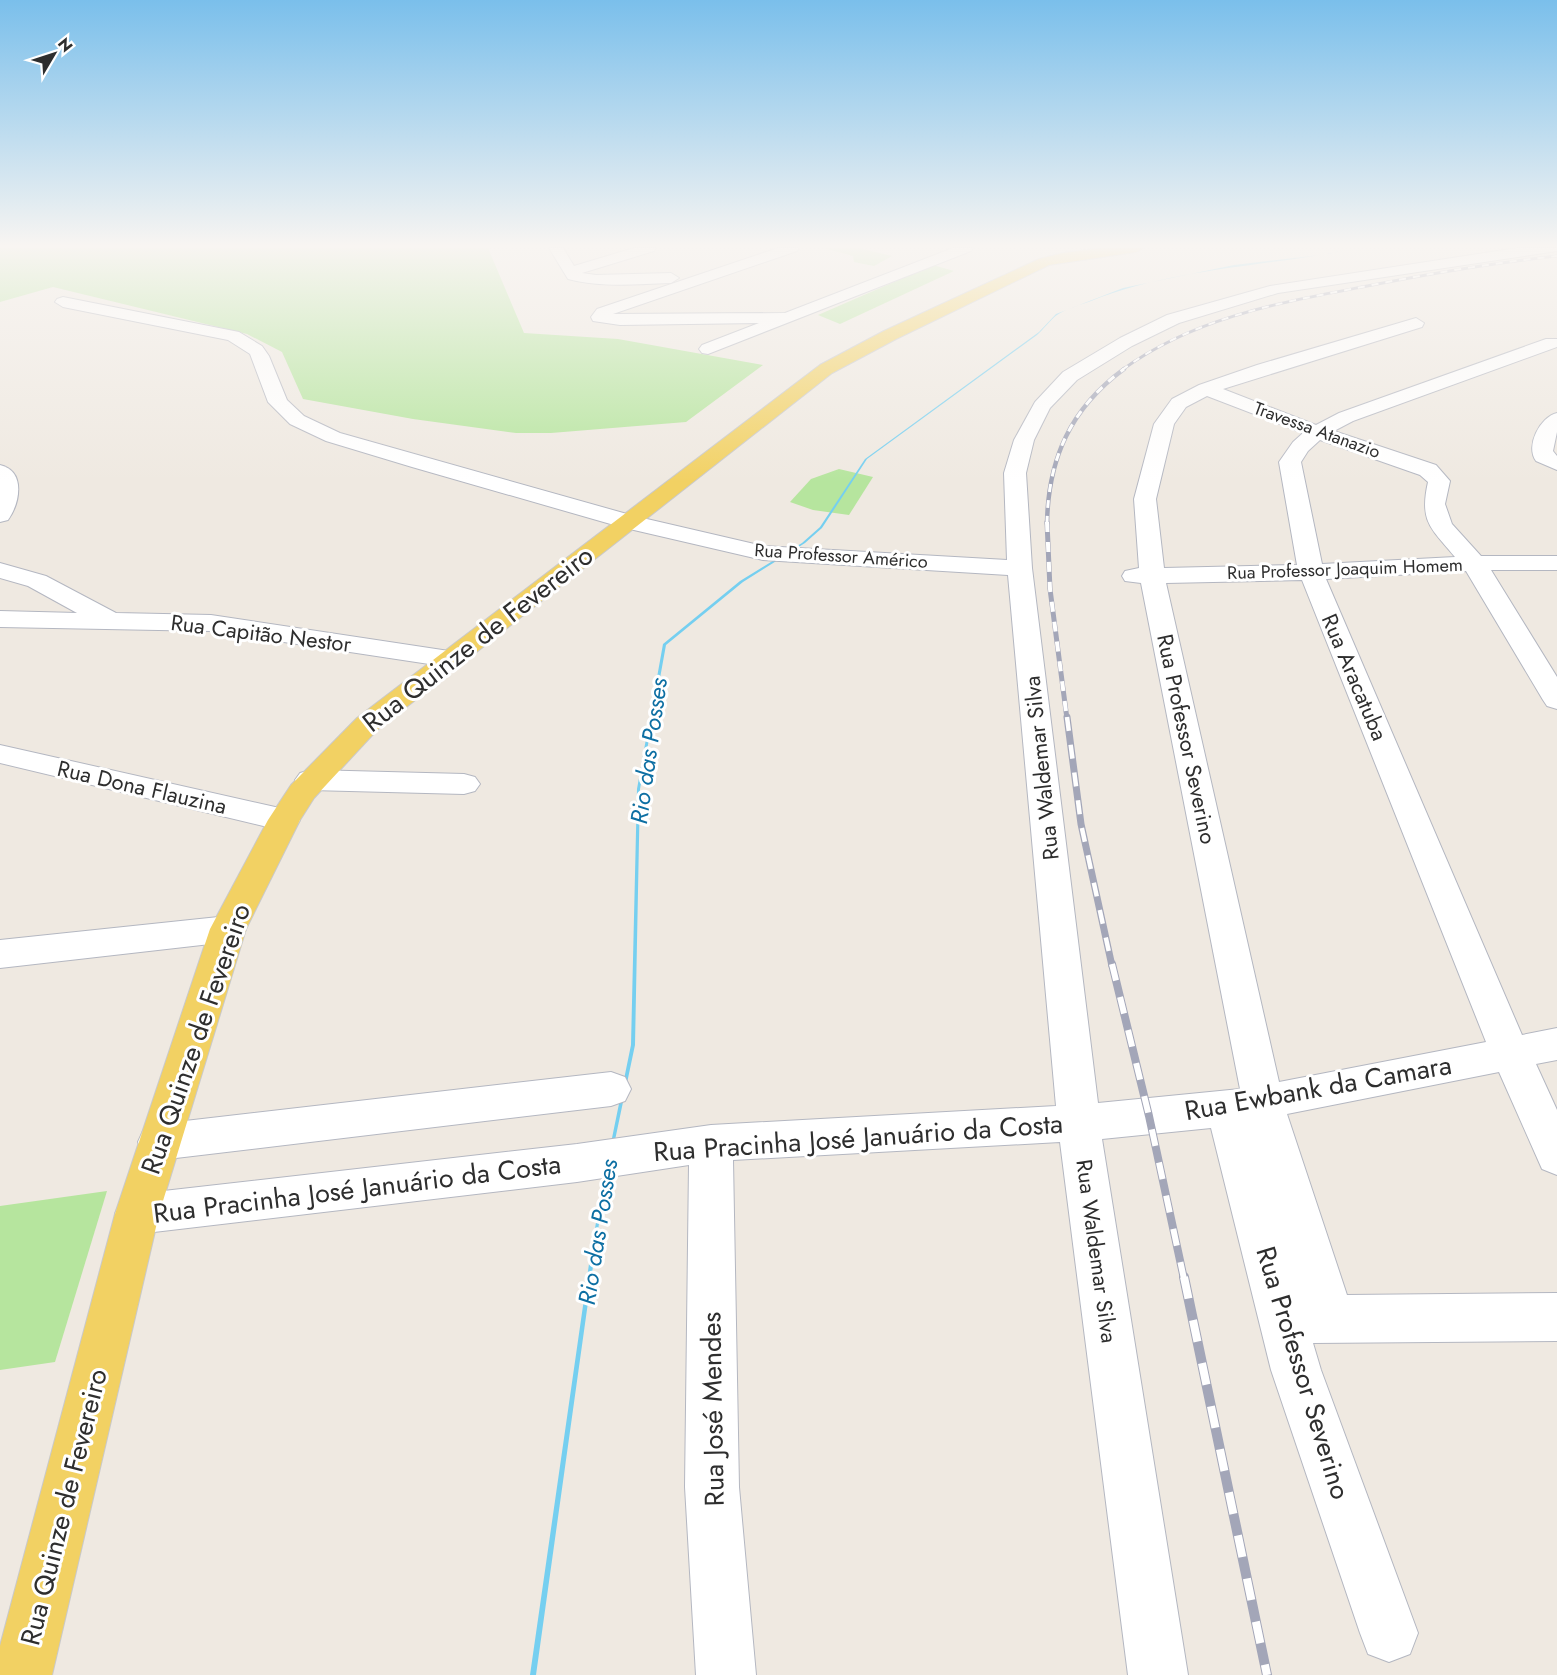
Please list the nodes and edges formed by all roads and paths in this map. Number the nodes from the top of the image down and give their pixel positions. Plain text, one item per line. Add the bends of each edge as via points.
1 (183, 326) edge
2 (764, 326) edge
3 (910, 326) edge
4 (1158, 326) edge
5 (1409, 326) edge
6 (1552, 343) dead end
7 (708, 349) dead end
8 (1206, 388) junction
9 (1557, 419) edge
10 (1317, 432) junction
11 (1557, 464) edge
12 (0, 471) edge
13 (0, 515) edge
14 (629, 522) junction
15 (1474, 563) junction
16 (1557, 563) edge
17 (1020, 568) junction
18 (0, 570) edge
19 (1311, 572) junction
20 (1143, 576) junction
21 (0, 620) edge
22 (110, 620) junction
23 (449, 659) junction
24 (1557, 700) edge
25 (0, 754) edge
26 (311, 780) junction
27 (464, 784) dead end
28 (284, 820) junction
29 (228, 929) junction
30 (0, 954) edge
31 (1557, 1044) edge
32 (1510, 1052) junction
33 (611, 1089) dead end
34 (1245, 1106) junction
35 (1079, 1123) junction
36 (159, 1142) junction
37 (711, 1143) junction
38 (1557, 1156) edge
39 (137, 1214) junction
40 (1557, 1317) edge
41 (1307, 1319) junction
42 (1389, 1634) dead end
43 (22, 1675) edge
44 (726, 1675) edge
45 (1158, 1675) edge

1 - 14 street, Rua Professor Américo via 232,336 256,350 278,402 297,420 333,437
2 - 7 street
3 - 14 main road, Rua Quinze de Fevereiro via 826,369
4 - 17 street, Rua Waldemar Silva via 1070,376 1042,406 1024,440 1015,474
5 - 8 street, Rua Professor Severino
6 - 10 street, Rua Aracatuba via 1391,399
8 - 10 street, Travessa Atanazio
8 - 20 street, Rua Professor Severino via 1179,404 1164,423 1145,499
9 - 11 street via 1542,443 1543,457
10 - 15 street, Travessa Atanazio via 1428,470 1439,481 1434,504 1441,526
10 - 19 street, Rua Aracatuba via 1298,447 1290,462
12 - 13 street via 9,493
14 - 17 street, Rua Professor Américo via 762,553
14 - 23 main road, Rua Quinze de Fevereiro
15 - 16 street, Rua Professor Joaquim Homem
15 - 19 street, Rua Professor Joaquim Homem
15 - 24 street
17 - 35 street, Rua Waldemar Silva
18 - 22 street via 37,581
19 - 20 street, Rua Professor Joaquim Homem
19 - 32 street, Rua Aracatuba
20 - 34 street, Rua Professor Severino
21 - 22 street, Rua Capitão Nestor
22 - 23 street, Rua Capitão Nestor via 212,623
23 - 26 main road, Rua Quinze de Fevereiro via 367,724
25 - 28 street, Rua Dona Flauzina
26 - 27 street
26 - 28 main road, Rua Quinze de Fevereiro
28 - 29 main road, Rua Quinze de Fevereiro
29 - 30 street
29 - 36 main road, Rua Quinze de Fevereiro
31 - 32 street, Rua Ewbank da Camara
32 - 34 street, Rua Ewbank da Camara
32 - 38 street, Rua Aracatuba
33 - 36 street
34 - 35 street, Rua Ewbank da Camara
34 - 41 street, Rua Professor Severino
35 - 37 street, Rua Pracinha José Januário da Costa
35 - 45 street, Rua Waldemar Silva
36 - 39 main road, Rua Quinze de Fevereiro
37 - 39 street, Rua Pracinha José Januário da Costa via 577,1163
37 - 44 street, Rua José Mendes via 712,1487
39 - 43 main road, Rua Quinze de Fevereiro
40 - 41 street
41 - 42 street, Rua Professor Severino via 1296,1370

